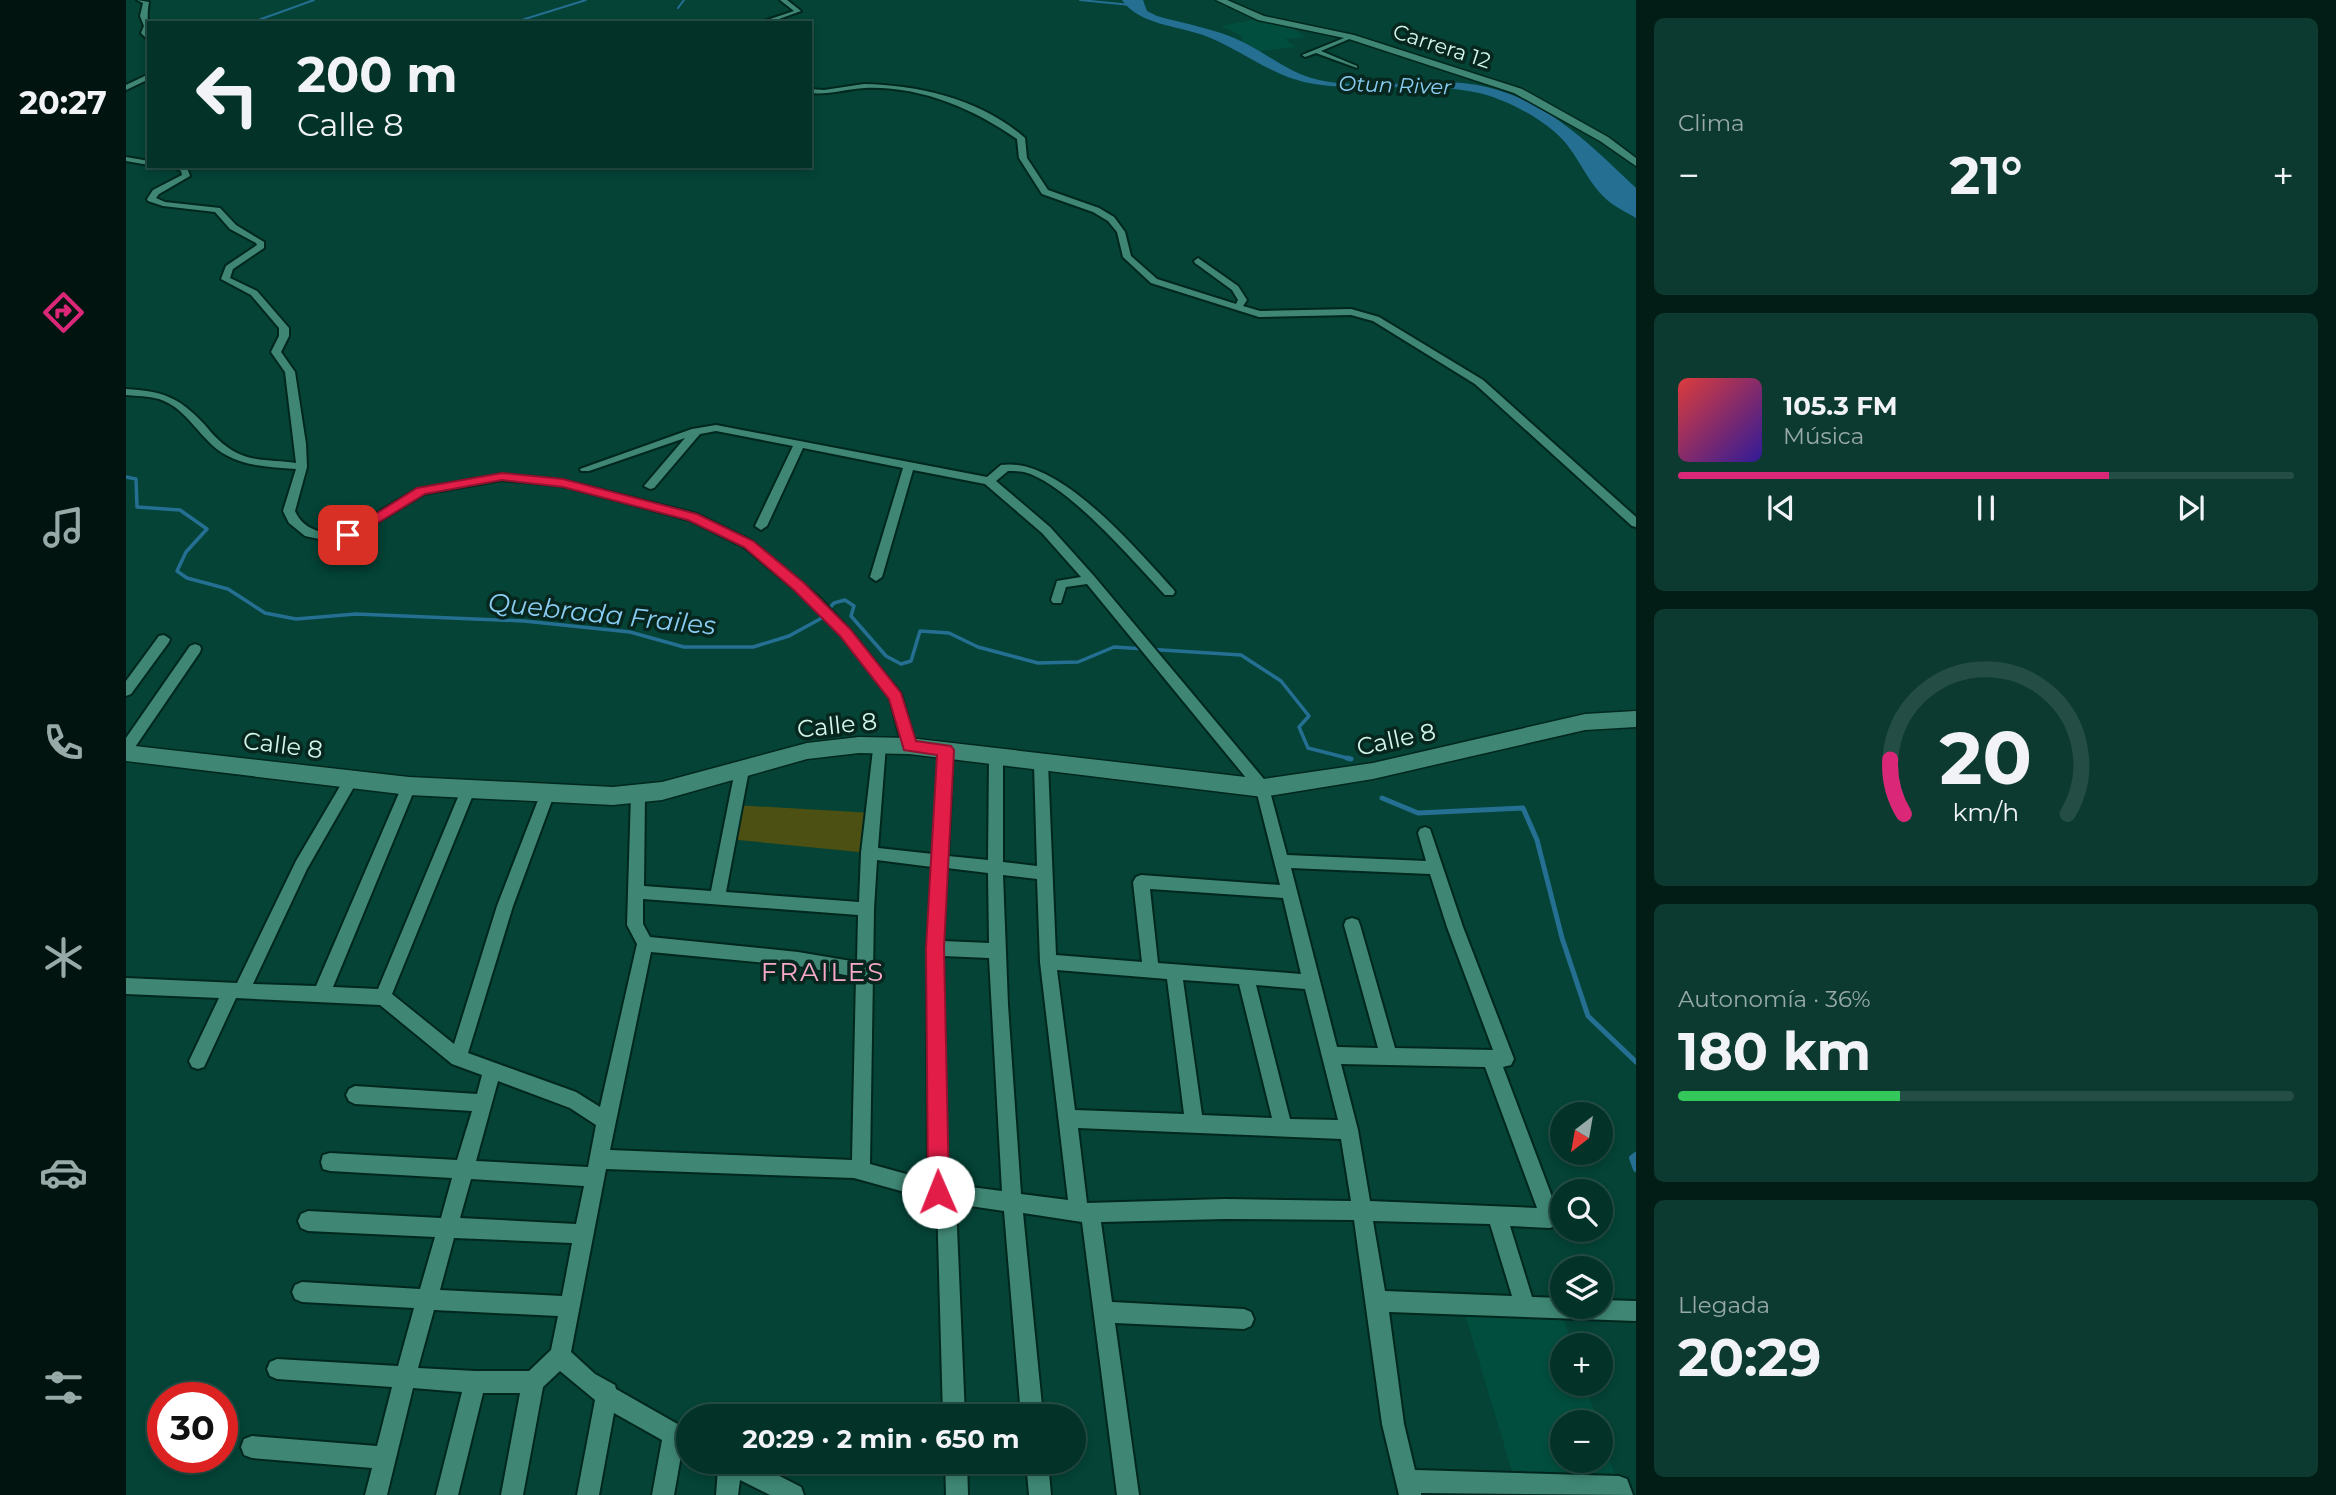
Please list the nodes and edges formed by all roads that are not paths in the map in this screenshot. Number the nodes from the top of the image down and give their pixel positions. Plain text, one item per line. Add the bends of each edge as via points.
1 (140, 0) edge
2 (783, 0) edge
3 (1220, 0) edge
4 (767, 21) edge
5 (147, 26) edge
6 (1351, 37) junction
7 (1316, 51) junction
8 (1305, 55) dead end
9 (1340, 73) dead end
10 (147, 77) edge
11 (126, 88) edge
12 (812, 91) edge
13 (126, 159) edge
14 (147, 163) edge
15 (1636, 163) edge
16 (180, 168) edge
17 (1198, 261) dead end
18 (1238, 307) junction
19 (126, 392) edge
20 (697, 431) junction
21 (800, 443) junction
22 (909, 465) junction
23 (302, 467) junction
24 (585, 469) dead end
25 (989, 481) junction
26 (650, 486) dead end
27 (1636, 523) edge
28 (761, 526) dead end
29 (876, 577) dead end
30 (1090, 579) junction
31 (1169, 592) dead end
32 (1057, 600) dead end
33 (164, 639) dead end
34 (195, 649) dead end
35 (126, 691) edge
36 (1636, 719) edge
37 (878, 745) junction
38 (909, 746) junction
39 (946, 750) junction
40 (126, 751) edge
41 (996, 758) junction
42 (1041, 764) junction
43 (742, 770) junction
44 (351, 780) junction
45 (409, 786) junction
46 (1263, 788) junction
47 (468, 790) junction
48 (547, 795) junction
49 (638, 796) junction
50 (1425, 832) dead end
51 (869, 853) junction
52 (938, 860) junction
53 (1282, 861) junction
54 (993, 866) junction
55 (1436, 868) junction
56 (1045, 873) junction
57 (636, 892) junction
58 (1288, 892) junction
59 (717, 898) junction
60 (866, 909) junction
61 (1352, 925) dead end
62 (645, 944) junction
63 (935, 948) junction
64 (997, 951) junction
65 (1048, 962) junction
66 (1151, 970) junction
67 (864, 971) junction
68 (1174, 971) junction
69 (1245, 976) junction
70 (1309, 982) junction
71 (126, 986) edge
72 (236, 992) junction
73 (321, 995) junction
74 (383, 997) junction
75 (1330, 1055) junction
76 (1389, 1056) junction
77 (458, 1058) junction
78 (1491, 1059) junction
79 (198, 1061) dead end
80 (492, 1071) junction
81 (355, 1095) dead end
82 (483, 1102) junction
83 (1067, 1119) junction
84 (606, 1121) junction
85 (1194, 1123) junction
86 (1283, 1127) junction
87 (1349, 1130) junction
88 (330, 1163) dead end
89 (465, 1167) junction
90 (597, 1168) junction
91 (861, 1171) junction
92 (942, 1193) junction
93 (1012, 1203) junction
94 (1363, 1211) junction
95 (1084, 1213) junction
96 (1497, 1215) junction
97 (308, 1221) dead end
98 (446, 1227) junction
99 (584, 1234) junction
100 (302, 1292) dead end
101 (427, 1300) junction
102 (1377, 1301) junction
103 (1525, 1306) junction
104 (569, 1307) junction
105 (1636, 1311) edge
106 (1103, 1312) junction
107 (1244, 1318) dead end
108 (560, 1356) junction
109 (277, 1369) dead end
110 (405, 1377) junction
111 (475, 1382) junction
112 (533, 1382) junction
113 (607, 1393) junction
114 (953, 1404) edge
115 (1031, 1404) edge
116 (676, 1436) edge
117 (252, 1447) dead end
118 (676, 1455) edge
119 (384, 1458) junction
120 (728, 1474) edge
121 (752, 1474) edge
122 (956, 1474) edge
123 (1038, 1474) edge
124 (1408, 1488) edge
125 (376, 1495) edge
126 (447, 1495) edge
127 (512, 1495) edge
128 (589, 1495) edge
129 (663, 1495) edge
130 (727, 1495) edge
131 (793, 1495) edge
132 (957, 1495) edge
133 (1040, 1495) edge
134 (1128, 1495) edge
135 (1622, 1495) edge

1 - 5 street via 146,2 143,16
2 - 4 street via 798,11
3 - 6 street, Carrera 12 via 1261,18
6 - 7 street
6 - 15 street, Carrera 12 via 1518,91 1604,139
7 - 8 street
7 - 9 street via 1354,66
10 - 11 street
12 - 18 street via 863,86 909,89 932,93 979,114 1021,138 1023,158 1045,192 1111,219 1121,232 1128,257 1142,273 1167,286
13 - 14 street
16 - 23 street via 186,176 151,199 163,205 217,210 233,227 260,242 261,246 229,268 225,279 254,293 284,328 276,352 290,372
17 - 18 street via 1235,288 1243,300
18 - 27 street via 1259,314 1351,312 1376,318 1479,382
19 - 23 street via 170,400 214,444 234,456
20 - 21 street via 716,428
20 - 24 street
20 - 26 street
21 - 22 street
21 - 28 street
22 - 25 street
22 - 29 street
23 - 38 street via 289,511 293,520 320,537 348,535 421,491 502,477 557,482 693,517 727,532 816,601 845,632 896,697
25 - 30 street via 1046,530
25 - 31 street via 994,471 1018,468 1040,474 1069,491
30 - 32 street via 1061,579
30 - 46 street
33 - 35 street
34 - 40 street
36 - 46 street, Calle 8 via 1585,722 1373,771
37 - 38 street, Calle 8
37 - 43 street, Calle 8 via 807,751
37 - 51 street
38 - 39 street, Calle 8
39 - 41 street, Calle 8
39 - 52 street
40 - 44 street, Calle 8
41 - 42 street, Calle 8
41 - 54 street
42 - 46 street, Calle 8
42 - 56 street
43 - 49 street, Calle 8
43 - 59 street
44 - 45 street, Calle 8
44 - 72 street
45 - 47 street, Calle 8
45 - 73 street
46 - 53 street
47 - 48 street, Calle 8
47 - 74 street
48 - 49 street, Calle 8
48 - 77 street via 505,906
49 - 57 street
50 - 55 street
51 - 52 street
51 - 60 street
52 - 54 street
52 - 63 street
53 - 55 street
53 - 58 street
54 - 56 street
54 - 64 street
55 - 78 street via 1505,1059
56 - 65 street
57 - 59 street
57 - 62 street via 635,925
58 - 66 street via 1141,882
58 - 70 street
59 - 60 street
60 - 67 street
61 - 76 street
62 - 67 street via 798,959
62 - 84 street
63 - 64 street
63 - 92 street
64 - 93 street
65 - 66 street
65 - 83 street
66 - 68 street
67 - 91 street
68 - 69 street
68 - 85 street
69 - 70 street
69 - 86 street
70 - 75 street
71 - 72 street
72 - 73 street
72 - 79 street
73 - 74 street
74 - 77 street
75 - 76 street
75 - 87 street
76 - 78 street
77 - 80 street
78 - 96 street via 1550,1218
80 - 82 street
80 - 84 street via 576,1101
81 - 82 street
82 - 89 street
83 - 85 street
83 - 95 street
84 - 90 street
85 - 86 street
86 - 87 street
87 - 94 street
88 - 89 street
89 - 90 street
89 - 98 street
90 - 91 street
90 - 99 street
91 - 92 street
92 - 93 street
92 - 114 street
93 - 95 street
93 - 115 street
94 - 95 street
94 - 96 street
94 - 102 street
95 - 106 street
96 - 103 street
97 - 98 street
98 - 99 street
98 - 101 street
99 - 104 street
100 - 101 street
101 - 104 street
101 - 110 street
102 - 103 street
102 - 124 street via 1393,1424
103 - 105 street
104 - 108 street
106 - 107 street
106 - 134 street
108 - 112 street
108 - 113 street via 578,1375
109 - 110 street
110 - 111 street
110 - 119 street
111 - 112 street
111 - 126 street
112 - 127 street
113 - 116 street
113 - 128 street
117 - 119 street
118 - 129 street
119 - 125 street
120 - 130 street
121 - 131 street
122 - 132 street
123 - 133 street
124 - 135 street via 1619,1487

